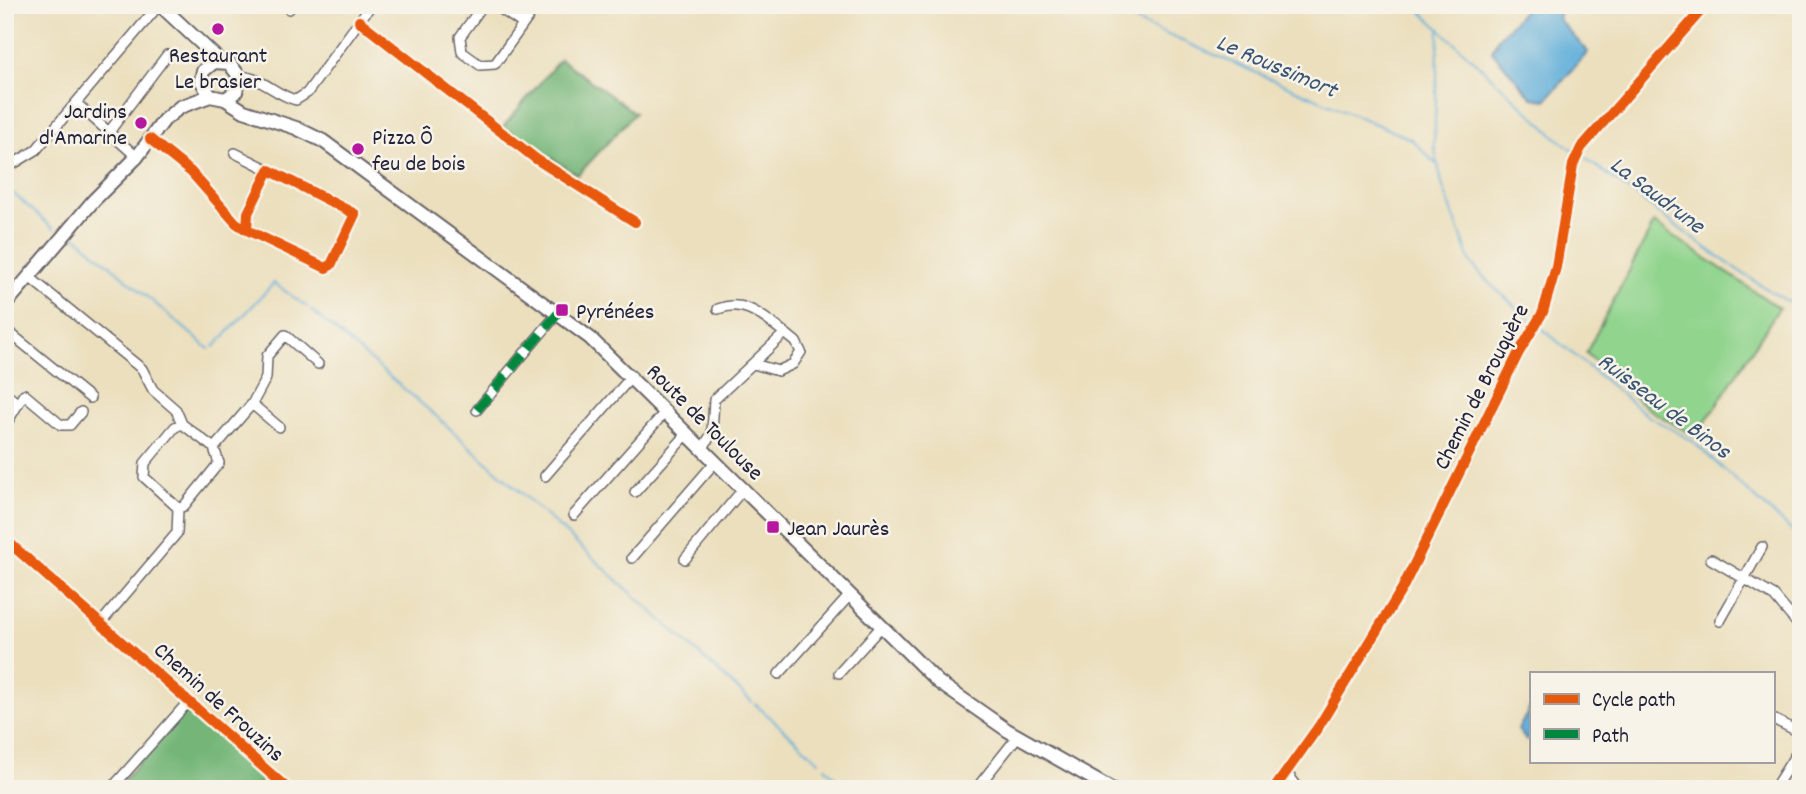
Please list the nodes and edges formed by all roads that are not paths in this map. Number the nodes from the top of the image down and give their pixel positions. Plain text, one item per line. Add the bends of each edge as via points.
1 (159, 5) edge
2 (285, 5) edge
3 (292, 5) edge
4 (371, 5) edge
5 (483, 5) edge
6 (495, 5) edge
7 (537, 5) edge
8 (1706, 5) edge
9 (359, 22) junction
10 (523, 24) junction
11 (198, 41) junction
12 (167, 55) dead end
13 (220, 61) junction
14 (207, 66) junction
15 (239, 76) junction
16 (201, 79) junction
17 (210, 96) junction
18 (231, 96) junction
19 (76, 103) junction
20 (180, 107) junction
21 (108, 132) junction
22 (150, 139) junction
23 (235, 153) dead end
24 (137, 157) junction
25 (5, 164) edge
26 (268, 170) junction
27 (248, 213) junction
28 (230, 217) junction
29 (635, 222) dead end
30 (247, 229) junction
31 (28, 276) junction
32 (5, 305) edge
33 (718, 309) dead end
34 (558, 313) junction
35 (5, 329) edge
36 (785, 333) junction
37 (318, 364) dead end
38 (754, 364) junction
39 (632, 376) junction
40 (5, 393) edge
41 (90, 398) dead end
42 (17, 403) junction
43 (252, 404) junction
44 (477, 410) dead end
45 (666, 411) junction
46 (81, 412) dead end
47 (182, 424) junction
48 (5, 426) edge
49 (278, 427) dead end
50 (688, 433) junction
51 (214, 448) junction
52 (703, 448) junction
53 (716, 461) junction
54 (545, 476) dead end
55 (744, 488) junction
56 (635, 492) dead end
57 (178, 508) junction
58 (575, 515) dead end
59 (5, 540) edge
60 (1762, 547) dead end
61 (632, 558) dead end
62 (685, 559) dead end
63 (1711, 559) dead end
64 (1743, 579) junction
65 (849, 596) junction
66 (1720, 621) dead end
67 (100, 624) junction
68 (880, 628) junction
69 (1801, 628) edge
70 (839, 673) dead end
71 (779, 674) dead end
72 (189, 701) junction
73 (1774, 720) edge
74 (1801, 733) edge
75 (1018, 736) junction
76 (1801, 746) edge
77 (1286, 772) junction
78 (984, 779) junction
79 (111, 789) edge
80 (288, 789) edge
81 (976, 789) edge
82 (996, 789) edge
83 (1111, 789) edge
84 (1274, 789) edge
85 (1299, 789) edge
86 (1699, 789) edge
87 (1712, 789) edge
88 (1773, 789) edge

1 - 11 main road
1 - 19 street
2 - 3 street via 289,9
4 - 9 street
5 - 10 street via 460,37 462,52 480,65 495,64
6 - 10 street
7 - 10 street
8 - 77 street, Chemin de Brouquère via 1581,148 1573,165 1556,267 1543,312 1402,589
9 - 15 street via 307,93 296,100 263,81
9 - 29 street via 536,159
11 - 13 main road
11 - 14 main road
12 - 21 street
13 - 14 main road
13 - 15 main road via 235,67
14 - 16 main road
15 - 18 main road
16 - 17 main road
16 - 20 main road
17 - 18 main road
17 - 20 main road
18 - 34 main road, Route de Toulouse via 249,111 323,141
19 - 21 street
19 - 25 street via 36,150
20 - 22 main road
21 - 24 street
22 - 24 main road
22 - 28 street via 191,172
23 - 26 street
24 - 31 main road
26 - 27 street
26 - 30 street via 355,214 326,268
27 - 28 street
27 - 30 street
28 - 30 street
31 - 32 main road
31 - 47 street via 142,369
33 - 36 street via 732,303 754,310
34 - 39 main road, Route de Toulouse
34 - 44 street
35 - 41 street
36 - 38 street
36 - 38 street via 801,352 793,363 778,371
37 - 43 street via 285,335 267,356 266,378
38 - 52 street via 714,400 712,433
39 - 45 main road, Route de Toulouse
39 - 54 street
40 - 42 street
42 - 46 street via 24,394 61,425 70,425
42 - 48 street
43 - 49 street
43 - 51 street
45 - 50 main road, Route de Toulouse
45 - 58 street
47 - 51 street
47 - 57 street via 145,463 144,477
50 - 52 main road, Route de Toulouse
50 - 56 street
51 - 57 street via 219,463
52 - 53 main road, Route de Toulouse
53 - 55 main road, Route de Toulouse
53 - 61 street
55 - 62 street
55 - 65 main road, Route de Toulouse
57 - 67 street via 177,534
59 - 67 street, Chemin de Frouzins
60 - 64 street
63 - 64 street
64 - 66 street
64 - 69 street via 1773,596
65 - 68 main road, Route de Toulouse
65 - 71 street
67 - 72 street, Chemin de Frouzins
68 - 70 street
68 - 75 main road, Route de Toulouse via 938,682
72 - 79 street
72 - 80 street, Chemin de Frouzins
73 - 74 street
75 - 78 street
75 - 83 main road, Route de Toulouse
76 - 88 street
77 - 84 street, Chemin de Brouquère
77 - 85 street
78 - 81 street
78 - 82 street
86 - 87 street

